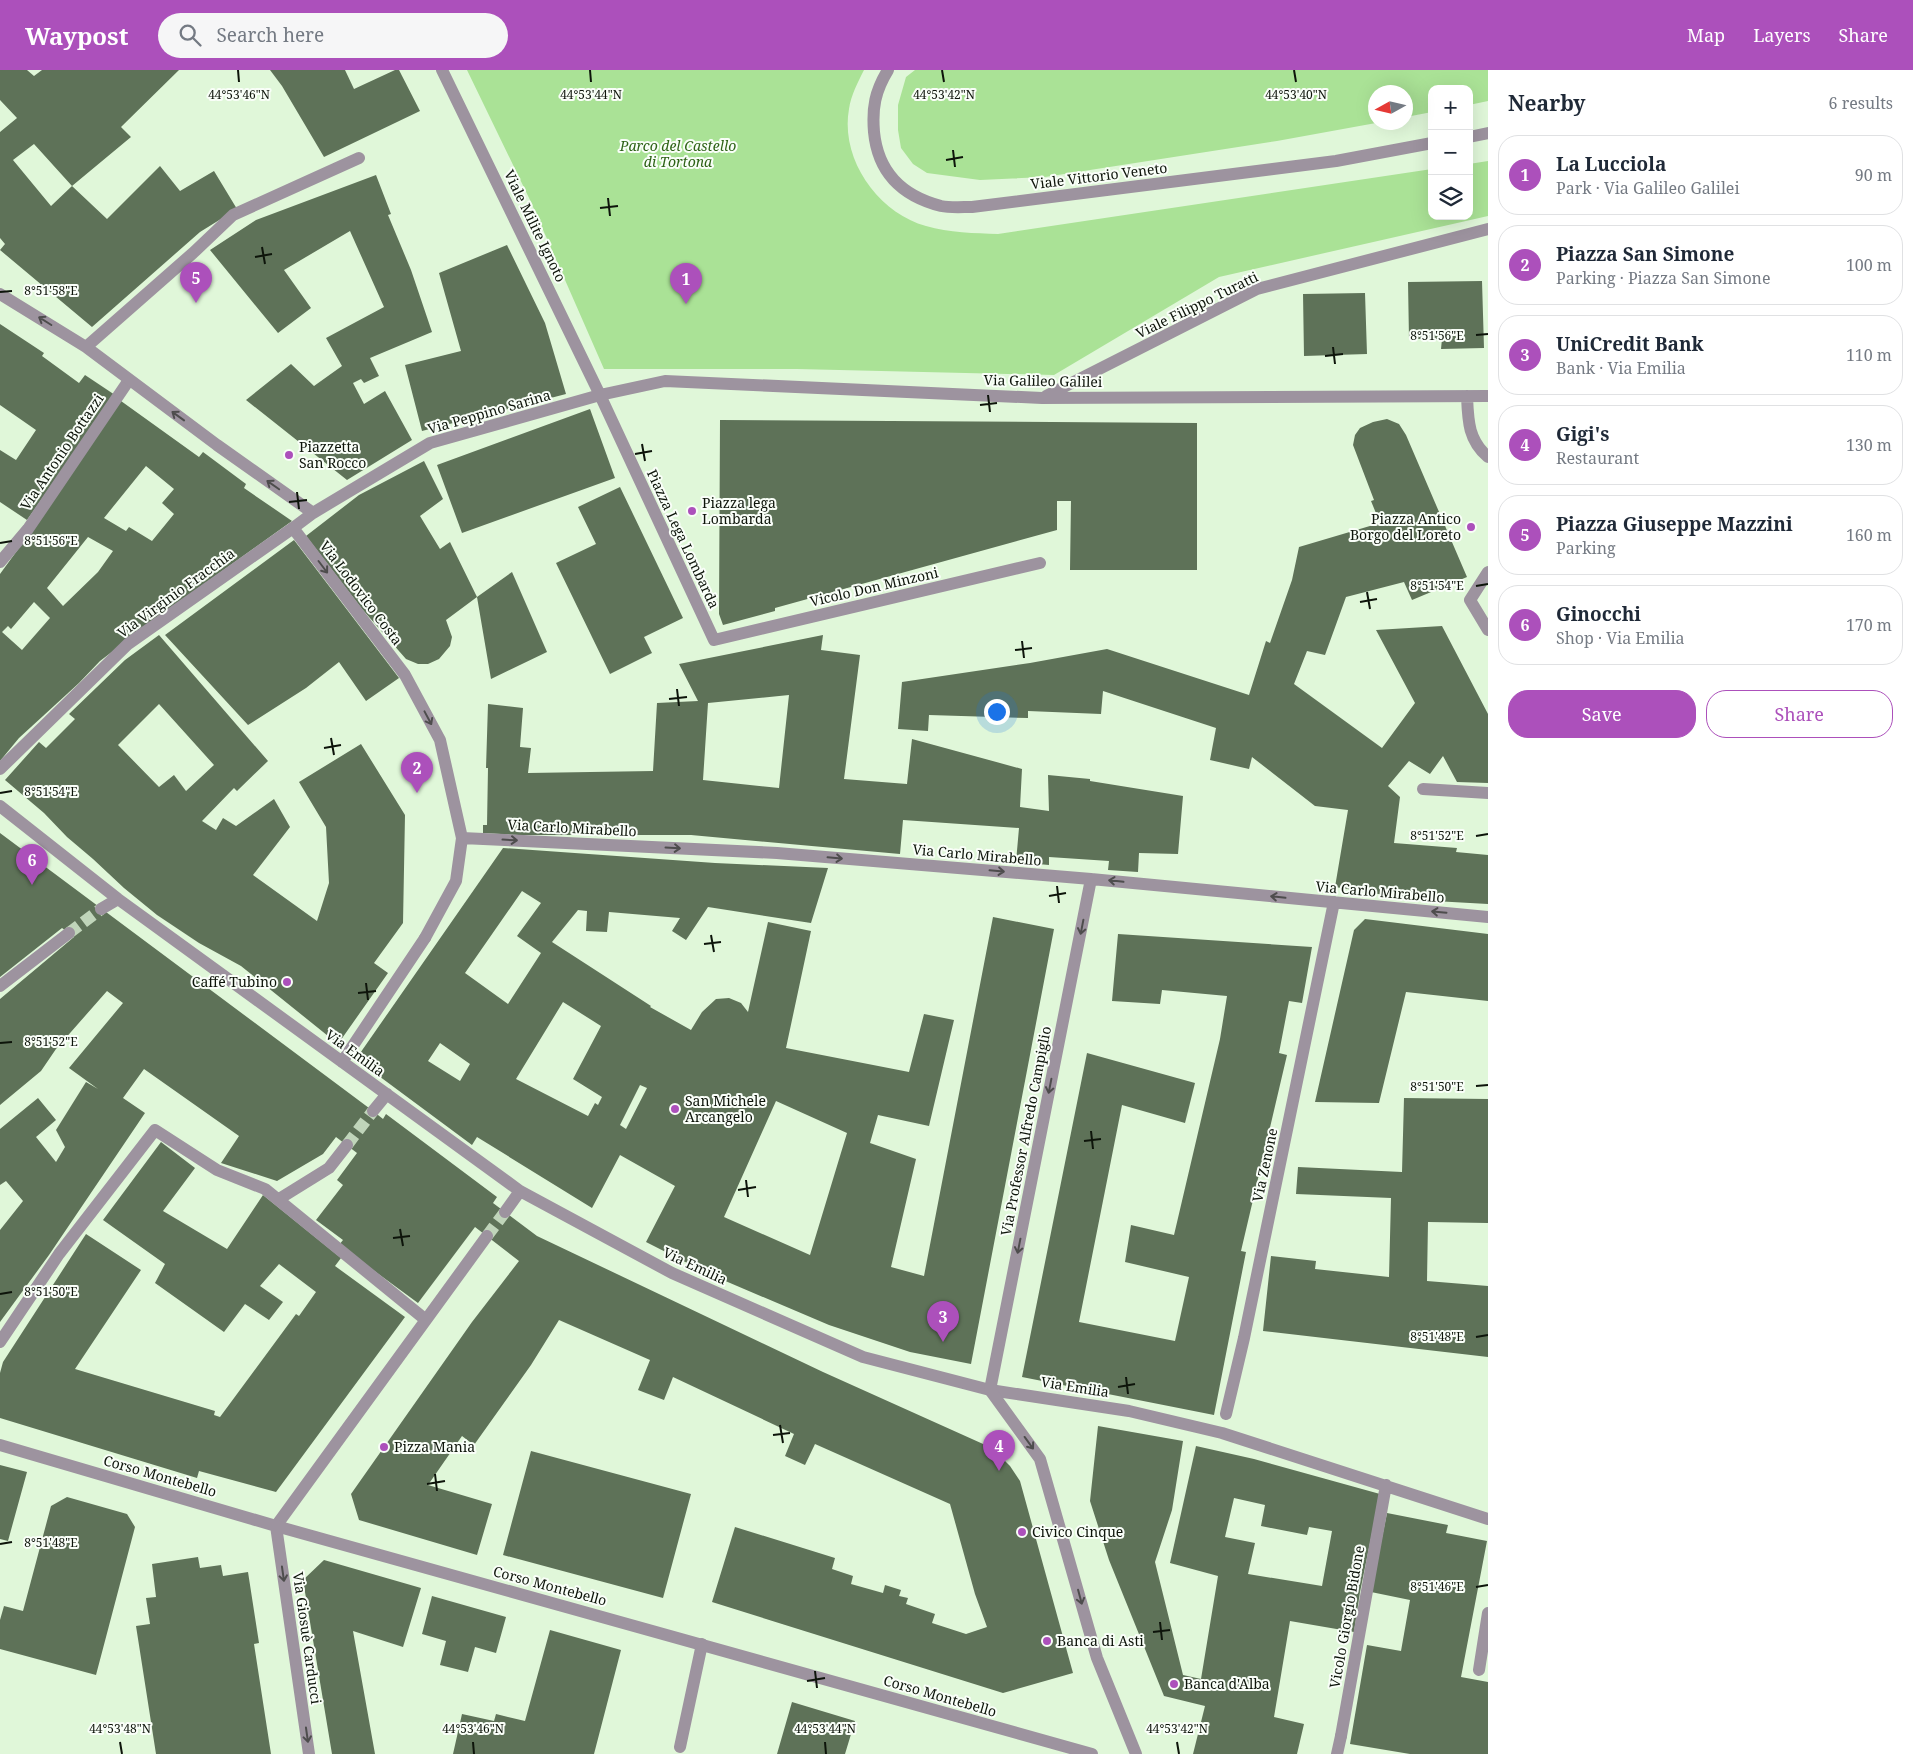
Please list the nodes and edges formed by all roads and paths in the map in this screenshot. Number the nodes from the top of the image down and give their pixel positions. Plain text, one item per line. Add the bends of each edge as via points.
1 (442, 70) edge
2 (888, 70) edge
3 (1488, 133) edge
4 (1473, 136) edge
5 (1428, 144) edge
6 (359, 158) dead end
7 (1488, 229) edge
8 (0, 294) edge
9 (86, 347) junction
10 (128, 380) junction
11 (600, 395) junction
12 (1467, 396) junction
13 (1488, 396) edge
14 (1042, 398) junction
15 (1488, 456) edge
16 (313, 513) junction
17 (293, 528) junction
18 (0, 562) edge
19 (1040, 563) dead end
20 (1488, 572) edge
21 (1488, 630) edge
22 (714, 640) joint
23 (0, 769) edge
24 (1423, 789) dead end
25 (1488, 793) edge
26 (0, 806) edge
27 (462, 838) junction
28 (1091, 879) junction
29 (118, 899) junction
30 (1334, 902) junction
31 (101, 909) tunnel mouth
32 (1488, 917) edge
33 (69, 933) tunnel mouth
34 (0, 986) edge
35 (342, 1062) junction
36 (387, 1094) junction
37 (373, 1111) tunnel mouth
38 (347, 1145) tunnel mouth
39 (520, 1191) junction
40 (278, 1200) junction
41 (505, 1212) tunnel mouth
42 (487, 1236) tunnel mouth
43 (426, 1320) junction
44 (0, 1342) edge
45 (990, 1390) junction
46 (1222, 1433) junction
47 (0, 1445) edge
48 (1386, 1485) junction
49 (1488, 1519) edge
50 (276, 1526) junction
51 (1488, 1613) edge
52 (702, 1644) junction
53 (1479, 1670) dead end
54 (680, 1747) dead end
55 (309, 1754) edge
56 (1092, 1754) edge
57 (1136, 1754) edge
58 (1338, 1754) edge

1 - 11 street, Viale Milite Ignoto
2 - 5 street, Viale Vittorio Veneto via 880,83 872,111 880,160 891,179 911,194 942,206 972,207 1326,162
3 - 4 street
6 - 9 street via 233,215
7 - 14 street, Viale Filippo Turatti via 1257,289
9 -> 8 street
9 - 10 street
16 -> 10 street
10 - 18 street, Via Antonio Bottazzi via 28,529
11 - 14 street, Via Galileo Galilei via 665,380
11 - 16 street, Via Peppino Sarina via 430,443
11 - 22 street, Piazza Lega Lombarda
12 - 13 street, Via Galileo Galilei
12 - 14 street, Via Galileo Galilei
12 - 15 street via 1469,429 1481,451
16 - 17 street, Via Virginio Fracchia
17 - 23 street, Via Virginio Fracchia via 128,644
17 -> 27 street, Via Lodovico Costa via 405,675 440,740
19 - 22 street, Vicolo Don Minzoni
20 - 21 street via 1470,600
24 - 25 street
26 - 29 street, Via Emilia
27 -> 28 street, Via Carlo Mirabello via 777,853
27 - 35 street via 456,881 425,938
30 -> 28 street, Via Carlo Mirabello
28 -> 45 street, Via Professor Alfredo Campiglio
29 - 31 street
29 - 35 street, Via Emilia
32 -> 30 street, Via Carlo Mirabello
30 - 46 street, Via Zenone
33 - 34 street
35 - 36 street, Via Emilia
36 - 37 street
36 - 39 street, Via Emilia
38 - 40 street via 329,1168
39 - 41 street
39 - 45 street, Via Emilia via 672,1273 863,1358
40 - 43 street
40 - 44 street via 265,1189 217,1170 155,1130 59,1254
42 - 43 street
43 - 50 street
45 - 46 street, Via Emilia via 1129,1411
45 -> 57 street via 1040,1459 1097,1658
46 - 48 street, Via Emilia
47 - 50 street, Corso Montebello
48 - 49 street, Via Emilia
48 - 58 street, Vicolo Giorgio Bidone
50 - 52 street, Corso Montebello
50 -> 55 street, Via Giosuè Carducci
51 - 53 street
52 - 54 street
52 - 56 street, Corso Montebello

